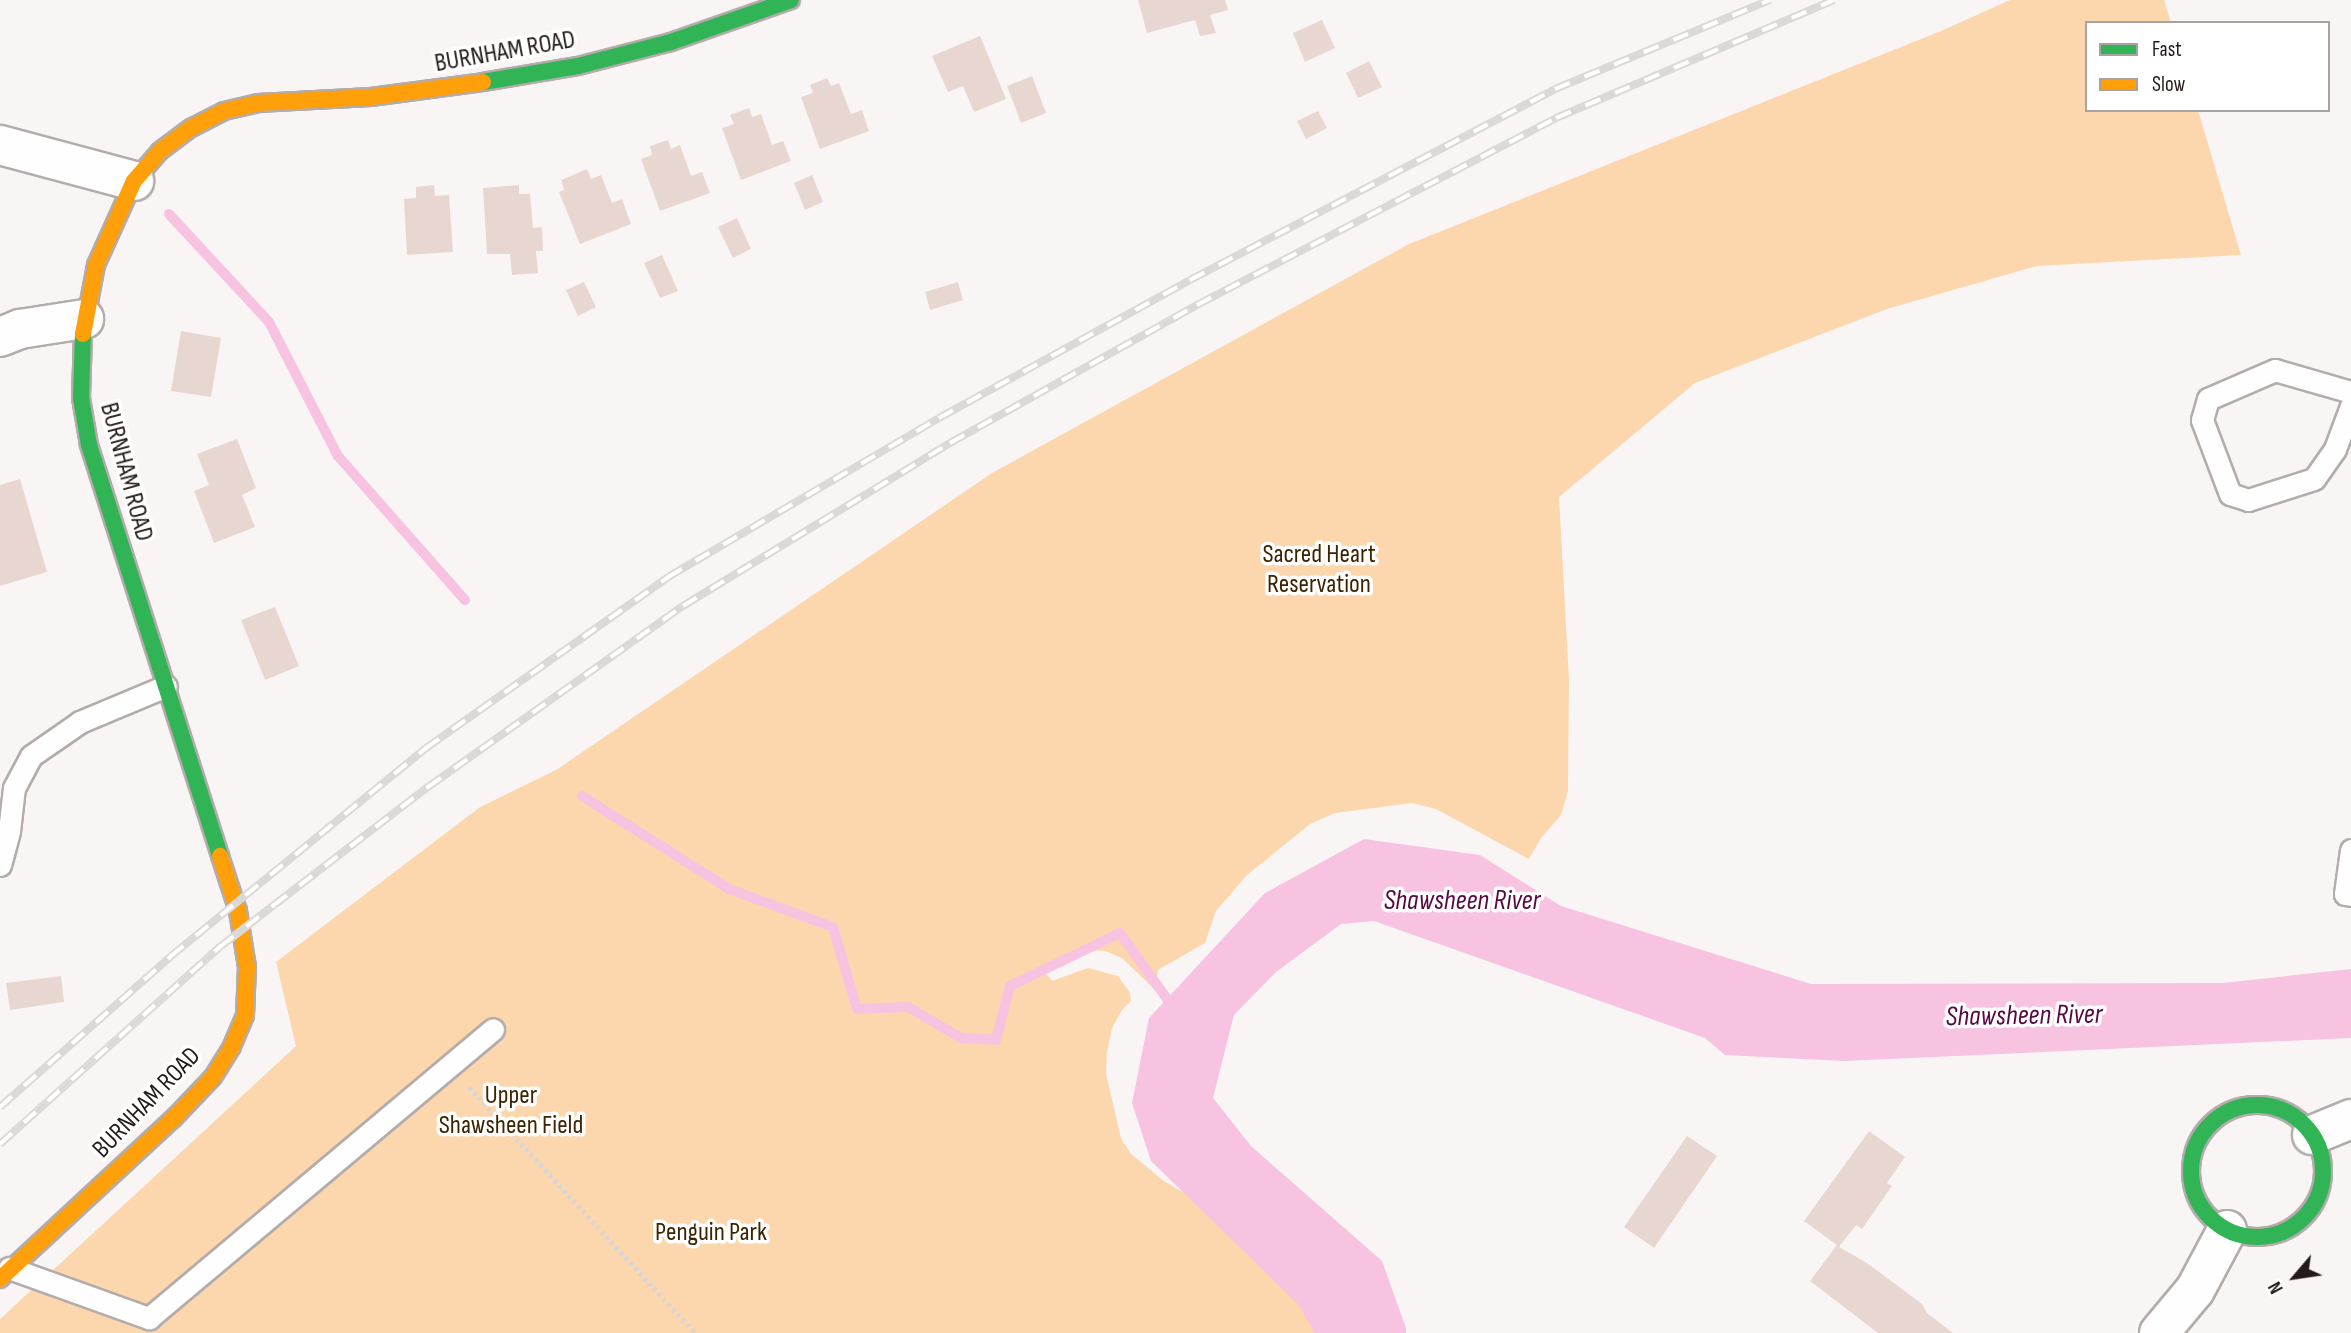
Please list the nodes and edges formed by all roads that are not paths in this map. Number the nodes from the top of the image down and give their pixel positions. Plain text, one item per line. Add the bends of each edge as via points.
1 (791, 0) edge
2 (0, 145) edge
3 (134, 181) junction
4 (84, 320) junction
5 (0, 337) edge
6 (2351, 392) edge
7 (2351, 406) edge
8 (166, 686) junction
9 (2351, 850) edge
10 (0, 865) edge
11 (2348, 894) edge
12 (493, 1029) dead end
13 (2351, 1119) edge
14 (2312, 1135) junction
15 (2227, 1230) junction
16 (4, 1274) edge
17 (2159, 1333) edge

1 - 3 street, BURNHAM ROAD via 671,42 578,66 432,90 258,103 224,111 160,151
2 - 3 street
3 - 4 street, BURNHAM ROAD via 96,265
4 - 5 street via 20,329
4 - 8 street, BURNHAM ROAD via 81,398 89,444
6 - 7 lane via 2275,370 2208,399 2202,420 2230,494 2248,500 2314,479 2335,449
8 - 10 lane via 80,722 31,756 14,788
8 - 16 street, BURNHAM ROAD via 238,911 247,967 245,1016 232,1046 205,1085
9 - 11 lane
12 - 16 lane via 149,1318
13 - 14 street
14 - 15 street via 2322,1160 2321,1186 2301,1220 2266,1236
14 - 15 street via 2295,1117 2259,1105 2223,1114 2204,1131 2190,1167 2194,1192 2207,1214
15 - 17 street via 2195,1290

